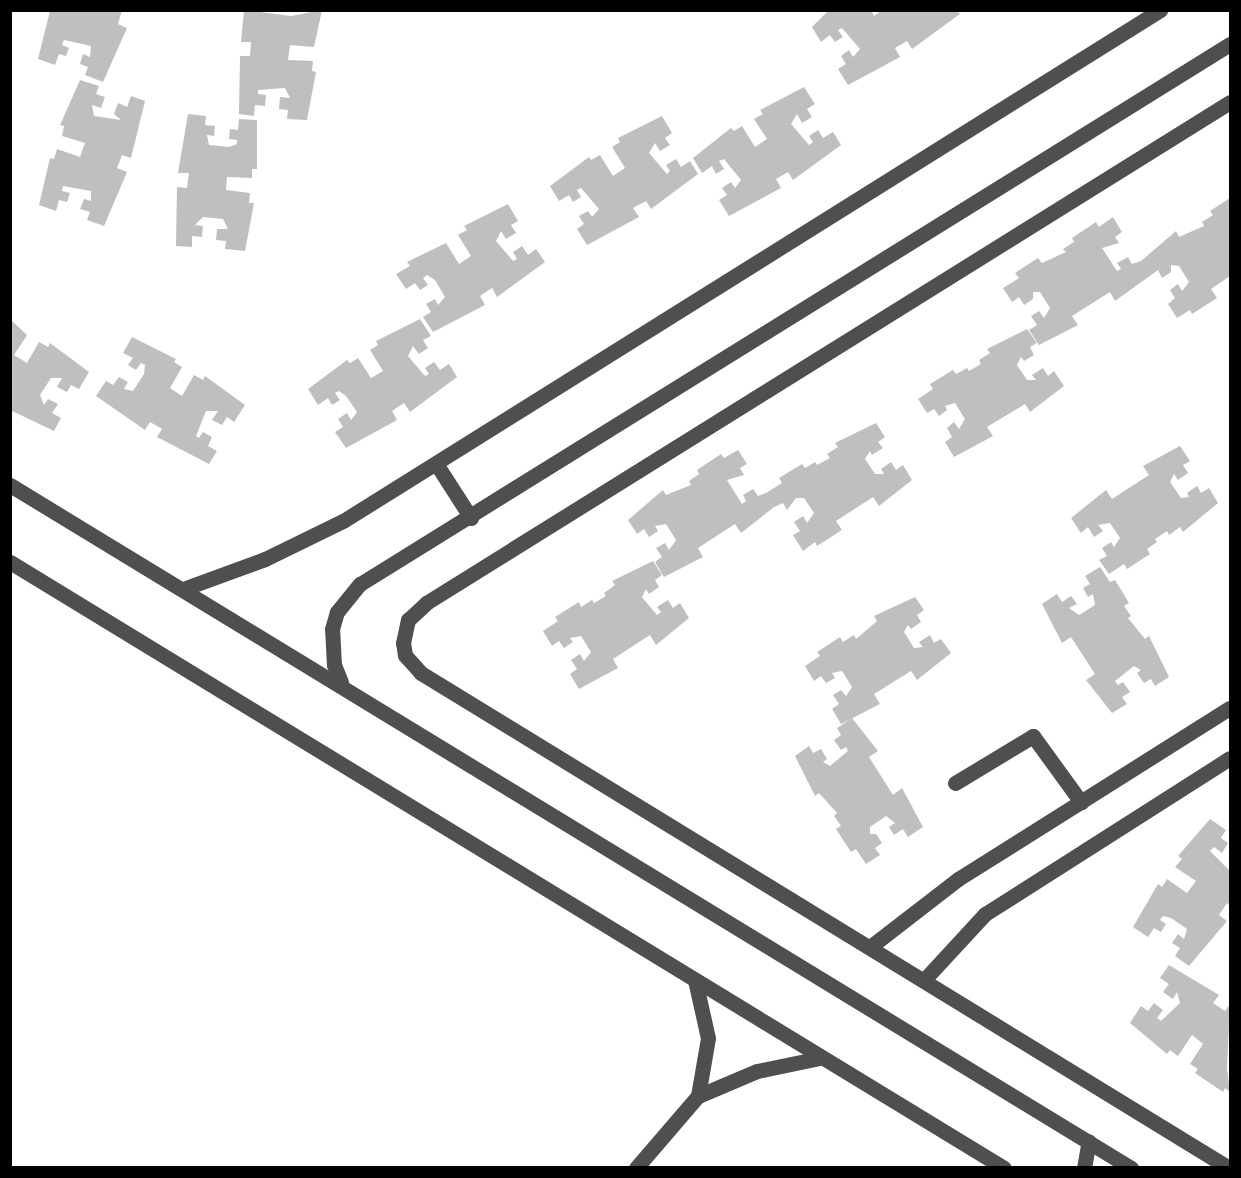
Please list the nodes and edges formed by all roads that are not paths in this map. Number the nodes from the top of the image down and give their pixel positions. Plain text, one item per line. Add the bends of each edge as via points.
1 (1160, 10) edge
2 (1230, 44) edge
3 (1230, 102) edge
4 (437, 465) junction
5 (10, 485) edge
6 (471, 518) junction
7 (10, 562) edge
8 (183, 589) junction
9 (341, 682) junction
10 (1230, 708) edge
11 (1230, 758) edge
12 (955, 783) dead end
13 (1081, 802) junction
14 (870, 947) junction
15 (695, 980) junction
16 (924, 980) junction
17 (820, 1058) junction
18 (698, 1096) junction
19 (1089, 1141) junction
20 (636, 1167) edge
21 (1004, 1167) edge
22 (1084, 1167) edge
23 (1131, 1167) edge
24 (1228, 1167) edge

1 - 4 street
2 - 6 street
3 - 14 street via 426,603 408,620 405,655 421,673
4 - 6 street
4 - 8 street via 304,541
5 - 8 street
6 - 9 street via 347,596 331,638 334,665
7 - 15 street
8 - 9 street
9 - 19 street
10 - 13 street
11 - 16 street via 985,914
12 - 13 street via 1034,736
13 - 14 street via 957,879
14 - 16 street
15 - 17 street
15 - 18 street via 708,1038
16 - 24 street
17 - 18 street via 757,1071
17 - 21 street
18 - 20 street
19 - 22 street
19 - 23 street

